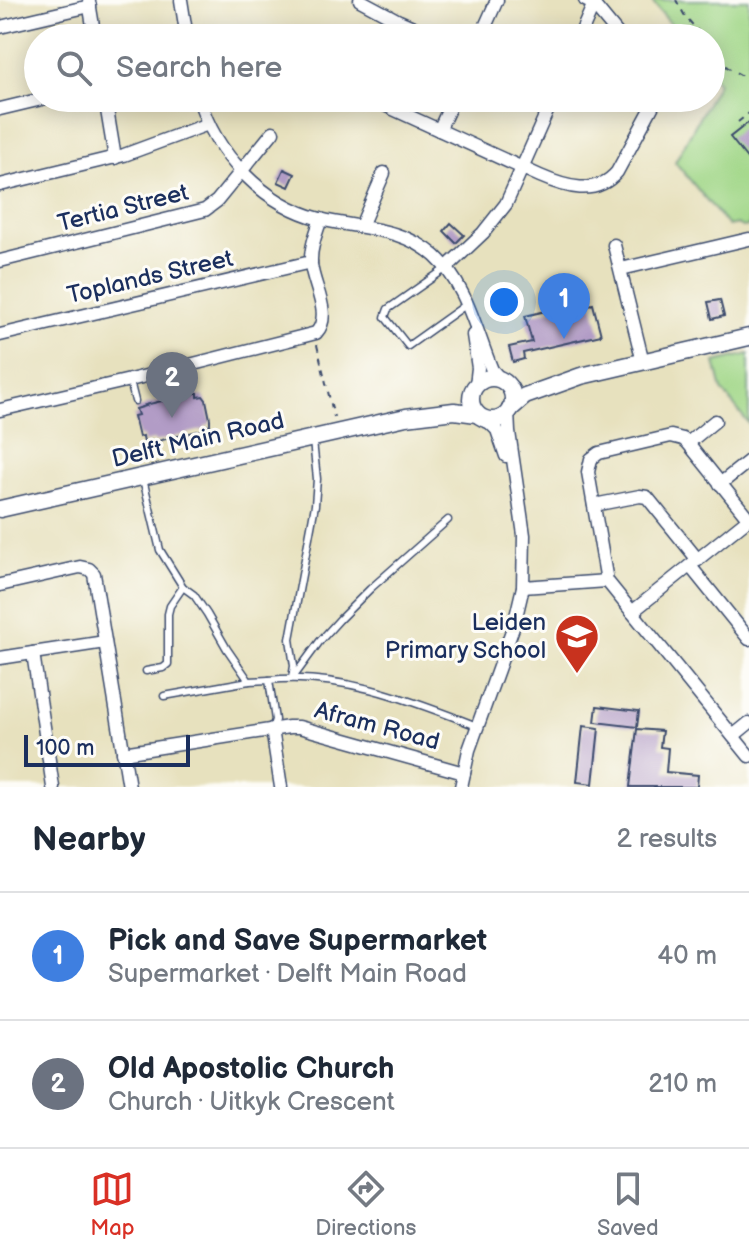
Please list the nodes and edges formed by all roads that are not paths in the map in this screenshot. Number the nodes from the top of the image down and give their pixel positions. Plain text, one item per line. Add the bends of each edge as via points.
1 (181, 0) edge
2 (360, 0) edge
3 (497, 0) edge
4 (591, 1) edge
5 (89, 3) edge
6 (93, 24) edge
7 (185, 24) edge
8 (406, 24) edge
9 (486, 24) edge
10 (584, 24) edge
11 (610, 24) edge
12 (0, 27) edge
13 (24, 103) edge
14 (0, 109) edge
15 (107, 112) edge
16 (204, 112) edge
17 (400, 112) edge
18 (447, 112) edge
19 (547, 112) edge
20 (649, 112) edge
21 (208, 124) junction
22 (439, 130) junction
23 (273, 132) dead end
24 (115, 158) junction
25 (523, 167) junction
26 (241, 171) junction
27 (384, 173) dead end
28 (0, 185) edge
29 (321, 219) junction
30 (361, 226) junction
31 (749, 239) edge
32 (614, 245) dead end
33 (0, 261) edge
34 (311, 262) junction
35 (446, 268) junction
36 (621, 269) junction
37 (468, 308) junction
38 (0, 335) edge
39 (749, 337) edge
40 (643, 362) junction
41 (581, 376) junction
42 (130, 380) junction
43 (504, 382) junction
44 (474, 388) junction
45 (135, 401) dead end
46 (0, 410) edge
47 (509, 411) junction
48 (482, 416) junction
49 (406, 417) junction
50 (715, 421) dead end
51 (313, 437) junction
52 (688, 443) junction
53 (749, 461) edge
54 (142, 477) junction
55 (720, 484) junction
56 (516, 485) junction
57 (594, 505) junction
58 (0, 509) edge
59 (749, 519) edge
60 (448, 520) dead end
61 (694, 563) junction
62 (607, 581) junction
63 (0, 585) edge
64 (183, 587) junction
65 (523, 587) junction
66 (632, 612) junction
67 (749, 639) edge
68 (105, 642) junction
69 (33, 653) junction
70 (0, 658) edge
71 (146, 671) dead end
72 (292, 678) junction
73 (269, 680) junction
74 (249, 681) junction
75 (164, 696) dead end
76 (749, 723) edge
77 (477, 726) junction
78 (272, 729) junction
79 (733, 736) junction
80 (123, 753) junction
81 (749, 756) edge
82 (464, 773) junction
83 (53, 787) edge
84 (129, 787) edge
85 (281, 787) edge
86 (461, 787) edge

1 - 7 street
2 - 8 street
3 - 9 street
4 - 10 street
4 - 11 street
5 - 6 street
5 - 12 street
13 - 14 street
15 - 24 street
16 - 21 street
17 - 22 street
18 - 22 street
19 - 25 street
20 - 25 street via 608,181 573,188
21 - 24 street
21 - 26 street
22 - 25 street
23 - 26 street, Tertia Street
24 - 28 street
25 - 35 street via 496,219
26 - 29 street via 278,200
26 - 33 street, Tertia Street via 205,210
27 - 30 street
29 - 30 street
29 - 34 street
30 - 35 street via 410,240
31 - 36 street
32 - 36 street
34 - 38 street, Toplands Street
34 - 42 street via 324,317 316,333
35 - 37 street
35 - 37 lane via 388,309 385,317 408,346
36 - 40 street
37 - 43 street via 492,370
37 - 44 street via 478,368
39 - 40 street
40 - 41 street
41 - 43 street
41 - 47 street via 525,396
42 - 45 lane
42 - 46 street
43 - 44 street via 488,378
43 - 47 street via 513,399
44 - 48 street via 471,401
44 - 49 street, Delft Main Road
47 - 48 street via 498,419
47 - 56 street
48 - 49 street, Delft Main Road via 462,410
48 - 56 street via 497,430
49 - 51 street, Delft Main Road
50 - 52 street
51 - 54 street, Delft Main Road
51 - 72 lane via 316,492 290,639
52 - 55 street
52 - 57 street via 671,436 595,455 588,467
53 - 55 street
54 - 58 street, Delft Main Road
54 - 64 lane via 160,550
55 - 59 street
56 - 65 street via 524,535
57 - 61 street via 647,497
57 - 62 street
59 - 61 street
60 - 72 lane via 340,619
61 - 66 street
61 - 67 street
62 - 65 street
62 - 66 street
63 - 68 street via 89,569
64 - 71 lane via 168,614 168,664
64 - 74 lane via 194,595
65 - 77 street
66 - 79 street
68 - 69 street
68 - 80 street
69 - 70 street
69 - 83 street
72 - 73 lane
72 - 77 lane via 363,687
73 - 74 lane
73 - 78 lane
74 - 75 lane
76 - 79 street
77 - 82 street
78 - 80 street, Afram Road
78 - 82 street, Afram Road via 299,727
78 - 85 street
79 - 81 street
80 - 84 street
82 - 86 street

